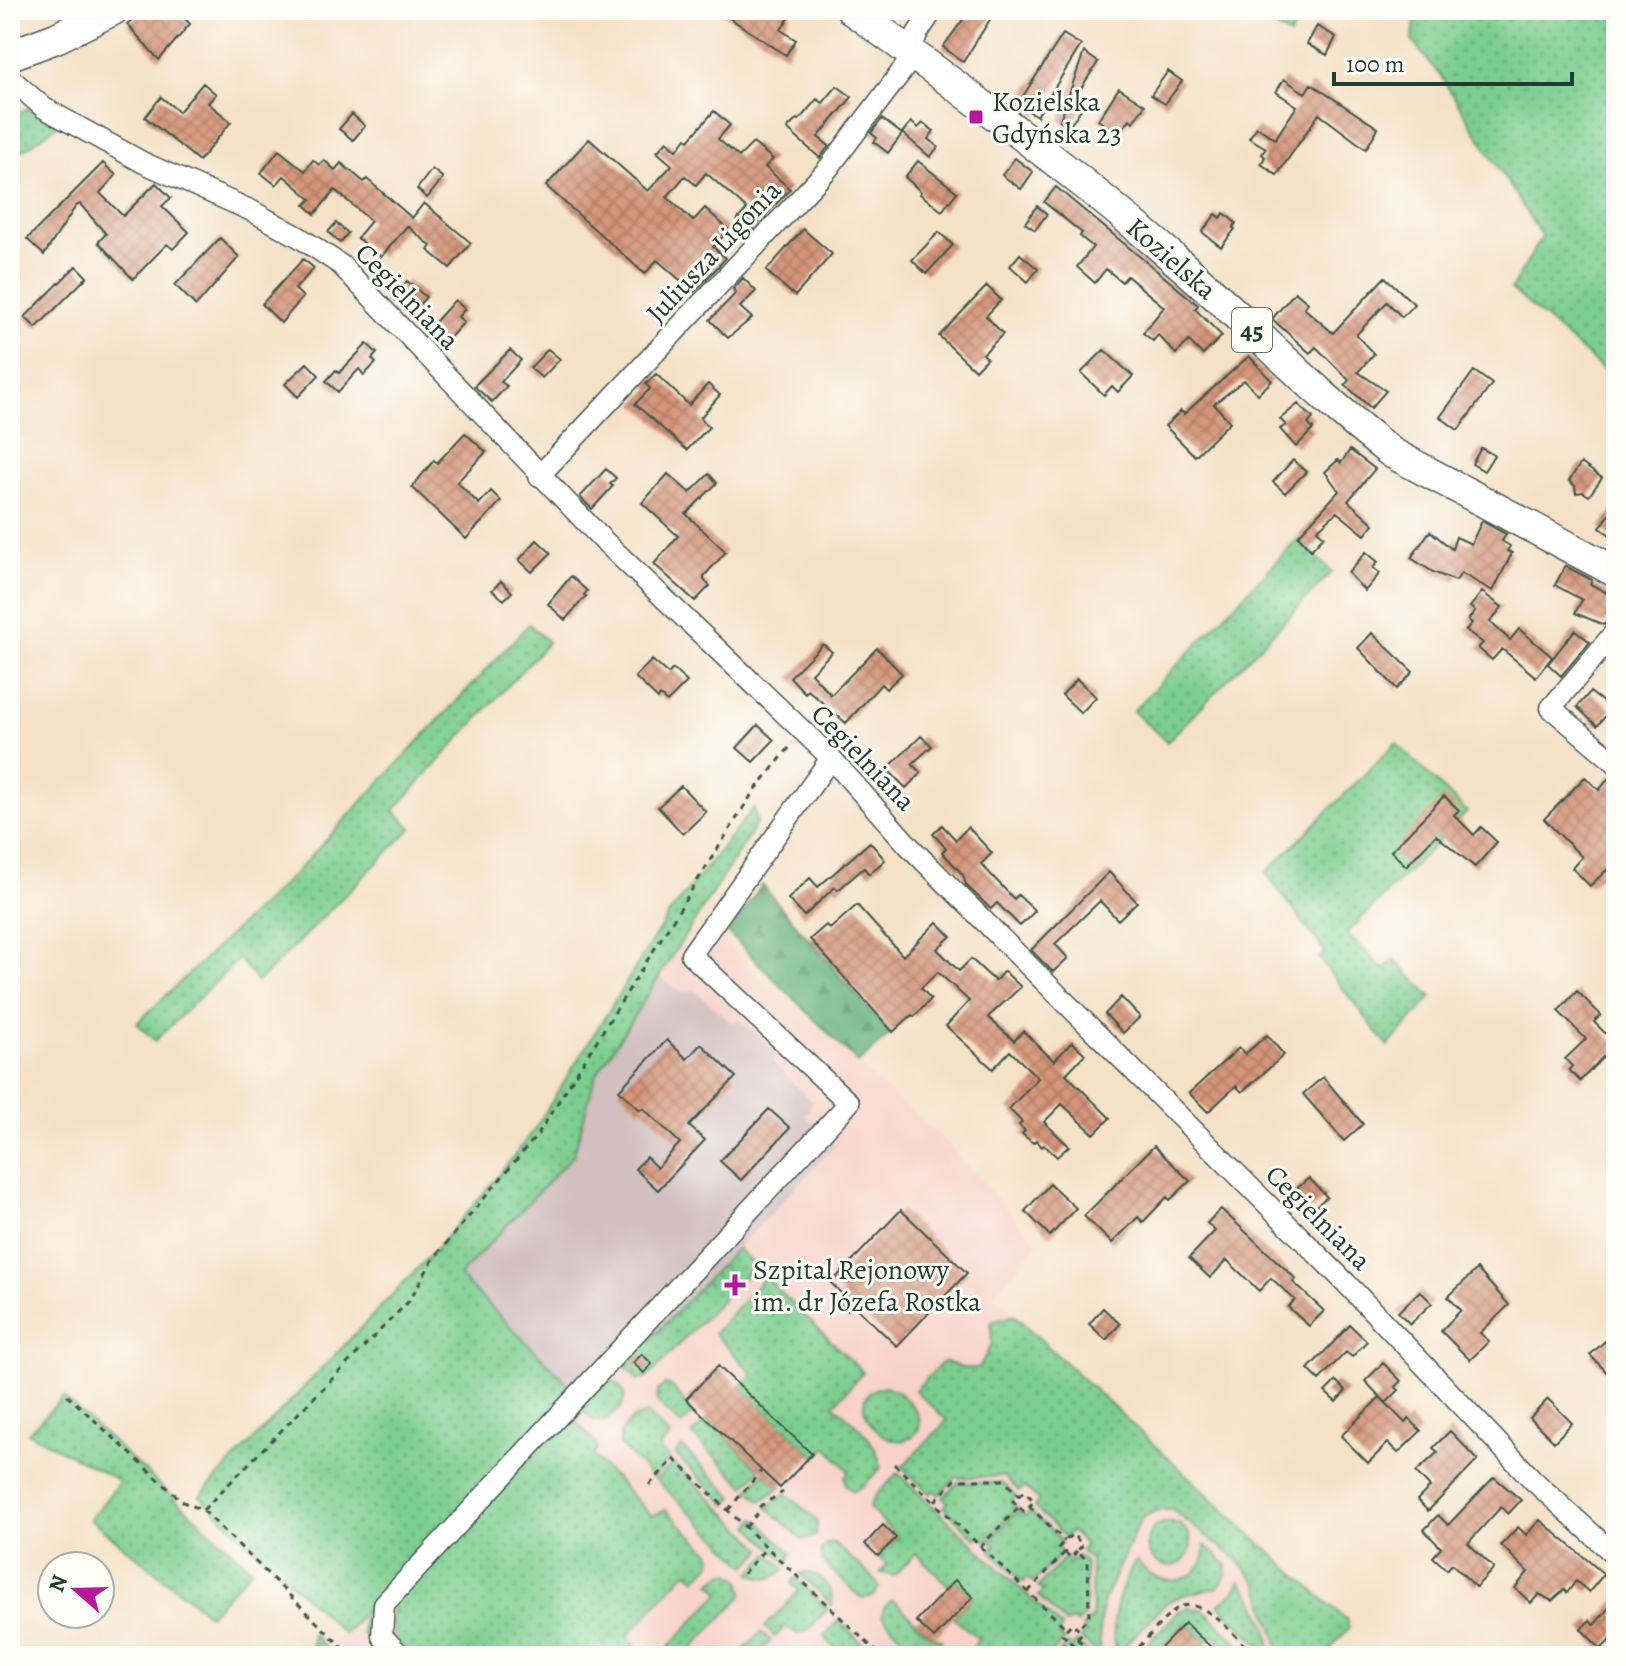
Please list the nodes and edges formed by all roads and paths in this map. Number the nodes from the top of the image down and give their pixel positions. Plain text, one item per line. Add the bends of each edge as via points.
1 (113, 10) edge
2 (852, 10) edge
3 (933, 10) edge
4 (911, 53) junction
5 (10, 55) edge
6 (10, 78) edge
7 (539, 476) junction
8 (1616, 572) edge
9 (1616, 631) edge
10 (802, 732) junction
11 (831, 758) junction
12 (1616, 763) edge
13 (67, 1395) dead end
14 (894, 1464) dead end
15 (761, 1471) dead end
16 (649, 1485) dead end
17 (783, 1492) dead end
18 (1019, 1496) junction
19 (934, 1502) junction
20 (1029, 1506) junction
21 (1019, 1507) junction
22 (203, 1510) junction
23 (728, 1510) junction
24 (746, 1527) junction
25 (1065, 1541) junction
26 (767, 1547) junction
27 (980, 1547) junction
28 (1077, 1551) junction
29 (1065, 1552) junction
30 (1616, 1556) edge
31 (743, 1574) dead end
32 (1028, 1592) junction
33 (1067, 1629) junction
34 (1078, 1629) junction
35 (1077, 1639) junction
36 (1068, 1640) junction
37 (351, 1656) edge
38 (401, 1656) edge
39 (881, 1656) edge
40 (1052, 1656) edge
41 (1098, 1656) edge
42 (1131, 1656) edge
43 (1255, 1656) edge

1 - 5 main road
2 - 4 main road, Kozielska / 45
3 - 4 street, Juliusza Ligonia
4 - 7 street, Juliusza Ligonia via 827,170
4 - 8 main road, Kozielska / 45 via 1113,206 1392,453
6 - 7 street, Cegielniana via 44,108 144,163 252,211 328,255
7 - 10 street, Cegielniana
9 - 12 street via 1551,708
10 - 11 street, Cegielniana
10 - 22 path via 752,794 538,1134 434,1258 409,1301
11 - 30 street, Cegielniana via 919,856 1346,1283 1534,1481
11 - 38 street via 691,955 849,1103 384,1604 382,1636
13 - 22 path via 183,1502
14 - 19 path
15 - 23 path
16 - 23 path via 674,1459
17 - 24 path via 760,1508
18 - 19 path via 1004,1480 955,1480
18 - 20 path via 1024,1491 1034,1501
18 - 21 path via 1013,1501
19 - 27 path
20 - 21 path via 1024,1512
20 - 25 path
21 - 27 path
22 - 37 path
23 - 24 path
24 - 26 path
25 - 28 path via 1072,1534 1083,1545
25 - 29 path via 1059,1547
26 - 31 path
26 - 39 path
27 - 32 path
28 - 29 path via 1071,1558
28 - 34 path via 1088,1561 1089,1616
29 - 32 path
32 - 33 path
33 - 34 path via 1072,1623
33 - 36 path via 1062,1634
34 - 35 path via 1082,1633
35 - 36 path via 1072,1644
35 - 41 path
36 - 40 path
42 - 43 path via 1175,1610 1189,1605 1203,1607

